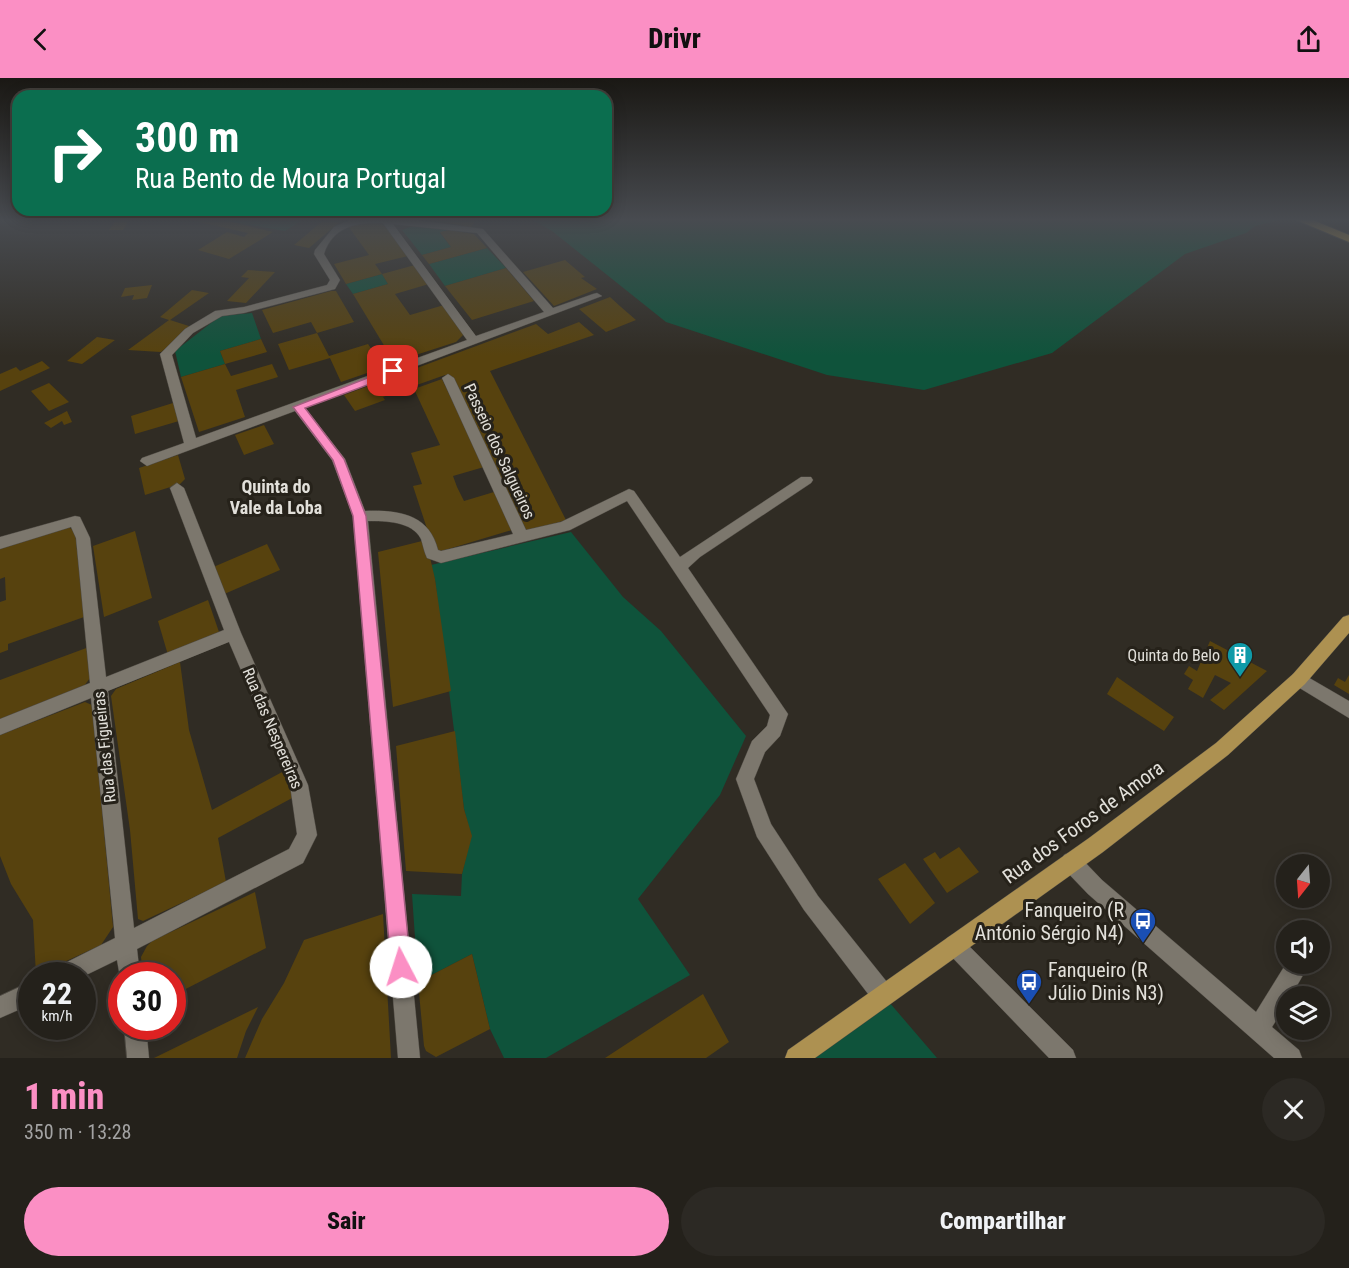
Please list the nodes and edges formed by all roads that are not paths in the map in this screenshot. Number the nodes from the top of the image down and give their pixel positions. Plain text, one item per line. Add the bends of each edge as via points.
1 (326, 265) edge
2 (418, 265) edge
3 (509, 265) edge
4 (597, 296) dead end
5 (551, 313) junction
6 (474, 341) junction
7 (448, 378) dead end
8 (298, 407) junction
9 (191, 445) junction
10 (147, 461) dead end
11 (806, 480) dead end
12 (177, 488) dead end
13 (360, 516) junction
14 (522, 538) junction
15 (0, 543) edge
16 (679, 567) junction
17 (1349, 622) edge
18 (233, 633) junction
19 (1299, 679) junction
20 (98, 689) junction
21 (1349, 710) edge
22 (0, 727) edge
23 (1071, 862) junction
24 (125, 945) junction
25 (954, 945) junction
26 (91, 962) edge
27 (127, 962) edge
28 (1292, 974) edge
29 (883, 995) junction
30 (18, 999) edge
31 (0, 1007) edge
32 (1258, 1029) junction
33 (136, 1040) edge
34 (138, 1058) edge
35 (409, 1058) edge
36 (796, 1058) edge
37 (1065, 1058) edge
38 (1291, 1058) edge

1 - 9 street via 335,280 331,287 219,313 189,331 166,354
2 - 6 street
3 - 5 street
4 - 5 street
5 - 6 street
6 - 8 street
7 - 14 street, Passeio dos Salgueiros
8 - 9 street
8 - 13 street via 338,459
9 - 10 street
11 - 16 street
12 - 18 street, Rua das Nespereiras
13 - 14 street via 387,516 408,522 426,534 436,556
13 - 35 street
14 - 16 street via 566,526 629,494
15 - 20 street, Rua das Figueiras via 75,520 83,538
16 - 29 street via 779,714 774,730 758,747 746,779 764,831 811,903
17 - 19 main road, Rua dos Foros de Amora
18 - 20 street
18 - 24 street, Rua das Nespereiras via 299,786 307,835 296,856
19 - 21 street
19 - 23 main road, Rua dos Foros de Amora via 1221,749
20 - 22 street
20 - 24 street, Rua das Figueiras
23 - 25 main road, Rua dos Foros de Amora
23 - 32 street
24 - 26 street, Rua das Nespereiras
24 - 27 street, Rua das Figueiras
25 - 29 main road, Rua dos Foros de Amora
25 - 37 street
28 - 32 street
29 - 36 main road, Rua dos Foros de Amora
30 - 31 street
32 - 38 street
33 - 34 street

